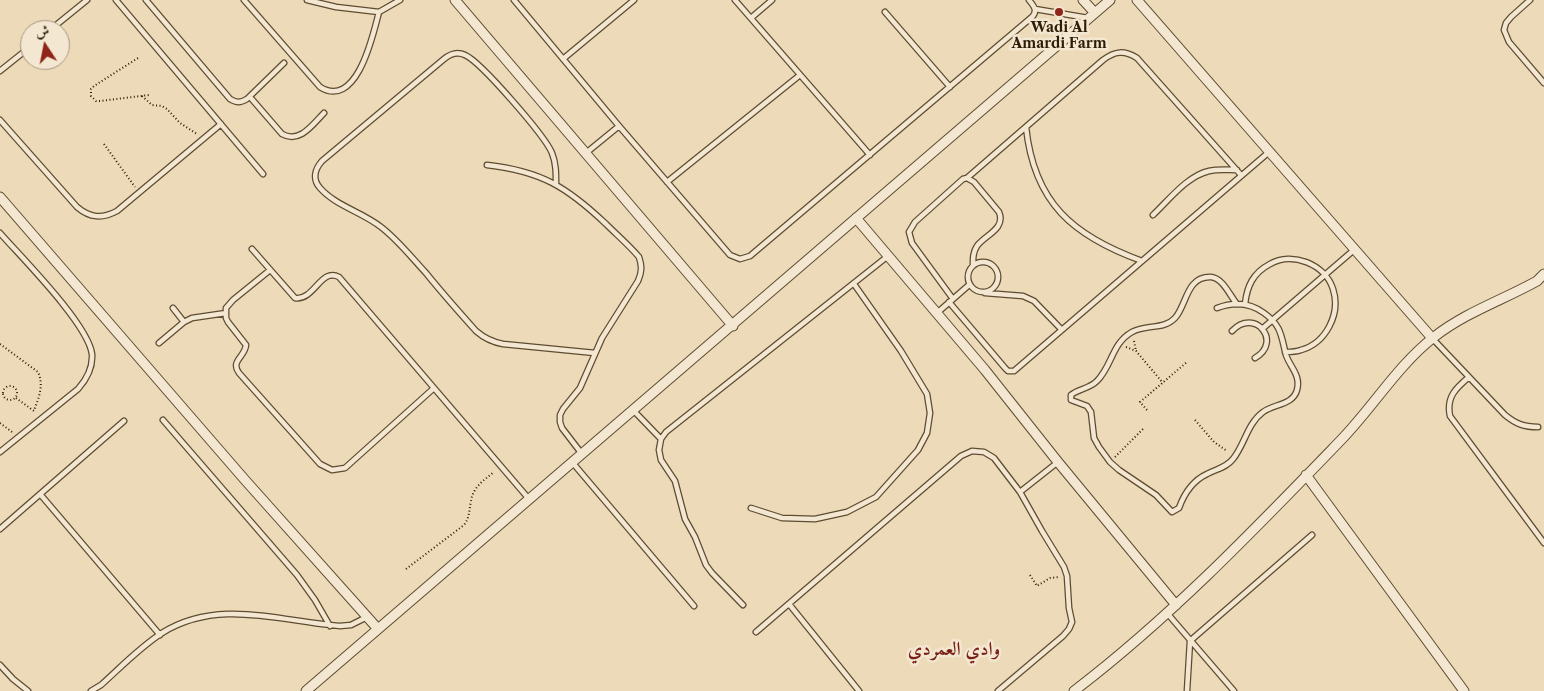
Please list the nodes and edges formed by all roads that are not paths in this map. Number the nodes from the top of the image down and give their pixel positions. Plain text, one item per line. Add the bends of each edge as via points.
1 (87, 0) edge
2 (116, 0) edge
3 (146, 0) edge
4 (244, 0) edge
5 (307, 0) edge
6 (400, 0) edge
7 (455, 0) edge
8 (514, 0) edge
9 (634, 0) edge
10 (735, 0) edge
11 (772, 0) edge
12 (1029, 0) edge
13 (1083, 0) edge
14 (1110, 0) edge
15 (1137, 0) edge
16 (1530, 0) edge
17 (1035, 9) junction
18 (380, 12) junction
19 (885, 12) dead end
20 (1092, 16) junction
21 (751, 18) junction
22 (62, 20) edge
23 (20, 54) edge
24 (562, 59) junction
25 (284, 63) dead end
26 (0, 71) edge
27 (800, 75) junction
28 (1544, 83) edge
29 (950, 87) junction
30 (250, 97) junction
31 (324, 113) dead end
32 (0, 120) edge
33 (220, 124) junction
34 (619, 126) junction
35 (1026, 127) junction
36 (1269, 152) junction
37 (586, 153) junction
38 (870, 155) junction
39 (487, 166) dead end
40 (1237, 170) junction
41 (263, 174) dead end
42 (1241, 175) junction
43 (967, 178) junction
44 (667, 182) junction
45 (556, 184) junction
46 (0, 196) edge
47 (1153, 215) dead end
48 (856, 218) junction
49 (0, 233) edge
50 (252, 249) dead end
51 (1354, 249) junction
52 (888, 256) junction
53 (1142, 261) junction
54 (973, 265) junction
55 (270, 270) junction
56 (1544, 274) edge
57 (1324, 275) junction
58 (854, 284) junction
59 (970, 285) junction
60 (983, 292) junction
61 (951, 300) junction
62 (1237, 304) junction
63 (1245, 304) junction
64 (173, 308) dead end
65 (1217, 308) dead end
66 (226, 313) junction
67 (937, 313) junction
68 (1272, 320) junction
69 (184, 322) junction
70 (733, 326) junction
71 (1262, 329) junction
72 (1062, 330) junction
73 (1232, 331) dead end
74 (1432, 338) junction
75 (159, 343) dead end
76 (1286, 352) junction
77 (595, 353) junction
78 (1255, 358) dead end
79 (1468, 376) junction
80 (434, 388) junction
81 (633, 410) junction
82 (163, 420) dead end
83 (124, 421) dead end
84 (1538, 427) dead end
85 (662, 439) junction
86 (0, 452) edge
87 (582, 454) junction
88 (572, 462) junction
89 (1058, 462) junction
90 (1306, 476) junction
91 (1020, 492) junction
92 (40, 494) junction
93 (529, 498) junction
94 (751, 508) dead end
95 (0, 529) edge
96 (1312, 535) dead end
97 (1544, 543) edge
98 (743, 604) dead end
99 (789, 604) junction
100 (1176, 605) junction
101 (694, 606) dead end
102 (1167, 613) junction
103 (368, 617) junction
104 (330, 626) junction
105 (378, 629) junction
106 (756, 632) dead end
107 (160, 635) junction
108 (1190, 641) junction
109 (0, 665) edge
110 (28, 691) edge
111 (91, 691) edge
112 (306, 691) edge
113 (859, 691) edge
114 (998, 691) edge
115 (1074, 691) edge
116 (1187, 691) edge
117 (1234, 691) edge
118 (1464, 691) edge

1 - 22 lane
2 - 33 lane
3 - 30 lane via 230,99 242,102
4 - 18 lane via 320,87 334,92 348,87 361,67
5 - 18 lane
6 - 18 lane
7 - 37 street
8 - 24 lane
9 - 24 lane
10 - 21 lane
11 - 21 lane
12 - 17 lane
13 - 20 street
14 - 20 street
15 - 36 street
16 - 28 lane via 1511,16 1504,30 1509,42
17 - 20 lane
17 - 29 lane via 1032,17
19 - 29 lane
20 - 48 street
21 - 27 lane
23 - 26 lane
24 - 34 lane
25 - 30 lane
27 - 38 lane
27 - 44 lane
29 - 38 lane
30 - 31 lane via 287,137 302,134
32 - 33 lane via 76,207 100,217 117,211
33 - 41 lane
34 - 37 lane
34 - 44 lane
35 - 40 lane via 1111,54 1129,53 1143,64
35 - 43 lane
35 - 53 lane via 1035,172 1051,202 1064,217 1100,243
36 - 42 lane
36 - 51 street
37 - 70 street
38 - 44 lane via 745,259 734,258
39 - 45 lane via 534,174
40 - 42 lane
40 - 47 lane via 1216,170 1198,175
42 - 53 lane
43 - 54 lane via 974,182 1001,217 999,226 974,251
43 - 61 lane via 915,222 909,232 912,243
45 - 77 lane via 594,212 634,250 642,265 638,281
45 - 77 lane via 553,154 546,141 489,76 461,53 449,55 408,88 322,161 315,174 315,181 329,196 363,215 395,239 484,338 502,344
46 - 103 street
48 - 52 street
48 - 70 street
49 - 86 lane via 78,323 92,352 85,381
50 - 55 lane
51 - 57 lane
51 - 74 street
52 - 58 lane
52 - 67 street
53 - 72 lane
54 - 59 lane via 968,274
54 - 60 lane via 983,262 996,269 996,284
55 - 66 lane via 229,304
55 - 80 lane via 291,295 299,298 307,295 327,276 339,278
56 - 74 street via 1537,281 1469,314
57 - 63 lane via 1302,260 1274,261 1253,278
57 - 68 lane
57 - 76 lane via 1333,288 1333,318 1315,343 1301,350
58 - 85 lane via 666,432
58 - 94 lane via 902,351 927,394 930,413 927,433 918,450 876,497 847,512 798,519 782,518
59 - 60 lane
59 - 61 lane
60 - 72 lane via 1023,296 1034,301
61 - 67 lane
61 - 72 lane via 1011,372
62 - 63 lane
62 - 65 lane
62 - 76 lane via 1216,279 1211,277 1195,283 1173,320 1128,335 1117,346 1097,382 1071,395 1072,400 1087,406 1091,412 1094,438 1110,462 1156,495 1169,511 1177,510 1197,480 1232,461 1255,419 1294,397 1297,377
63 - 68 lane
64 - 69 lane
66 - 69 lane via 200,316
66 - 80 lane via 228,322 246,345 236,361 237,370 325,468 345,468
67 - 89 street
68 - 71 lane
68 - 76 lane
69 - 75 lane
70 - 81 street
71 - 73 lane via 1247,322
71 - 78 lane via 1266,346
74 - 79 lane
74 - 90 street
77 - 87 lane via 580,388 560,415 562,428
79 - 84 lane via 1514,423
79 - 97 lane via 1452,393 1448,408 1450,416
80 - 93 lane
81 - 85 lane
81 - 87 street
82 - 104 lane via 297,576
83 - 92 lane
85 - 98 lane via 661,460 675,482 681,509 704,560 712,573
87 - 88 street
88 - 93 street
88 - 101 lane
89 - 91 lane
89 - 100 street
90 - 100 street
90 - 118 street
91 - 99 lane via 994,458 984,452 961,456
91 - 114 lane via 1064,567 1072,622 1063,636
92 - 95 lane
92 - 107 lane
93 - 105 street
96 - 108 lane
99 - 106 lane
99 - 113 lane
100 - 102 street
102 - 108 lane
102 - 115 street
103 - 104 lane via 351,625
103 - 105 street
104 - 107 lane via 234,613 188,620
105 - 112 street
107 - 111 lane
108 - 116 lane
108 - 117 lane
109 - 110 lane

